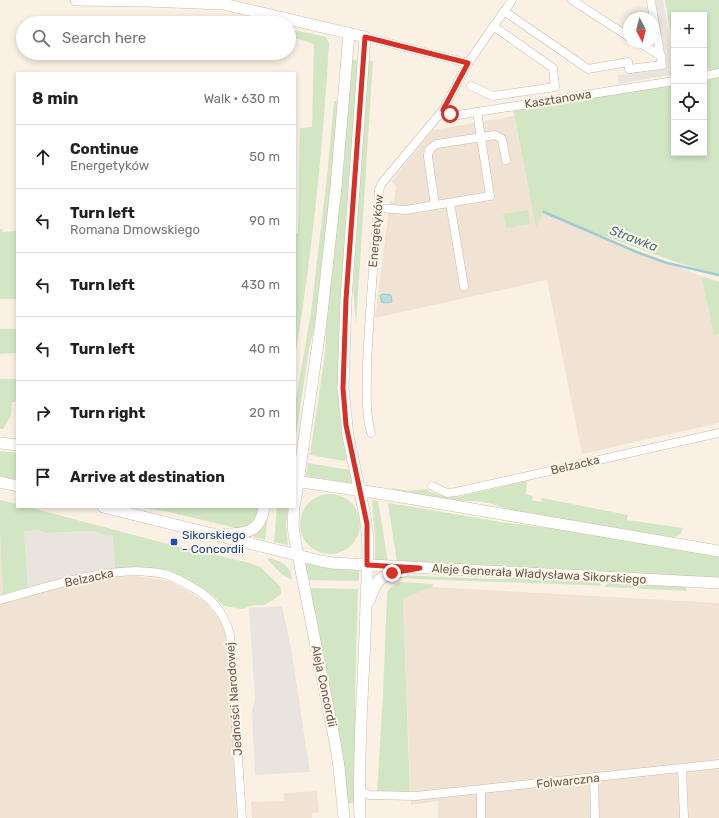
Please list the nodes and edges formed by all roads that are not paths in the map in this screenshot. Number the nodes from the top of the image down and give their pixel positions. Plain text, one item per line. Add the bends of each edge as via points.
1 (76, 0) edge
2 (512, 0) edge
3 (572, 0) edge
4 (651, 2) dead end
5 (504, 11) junction
6 (275, 16) edge
7 (296, 21) edge
8 (493, 26) junction
9 (623, 32) edge
10 (349, 33) junction
11 (365, 37) junction
12 (648, 48) edge
13 (661, 56) junction
14 (468, 63) junction
15 (719, 73) edge
16 (707, 75) edge
17 (671, 81) edge
18 (471, 86) dead end
19 (443, 110) junction
20 (477, 112) junction
21 (480, 136) junction
22 (506, 160) dead end
23 (450, 203) junction
24 (435, 205) junction
25 (378, 208) junction
26 (464, 286) dead end
27 (371, 433) dead end
28 (719, 433) edge
29 (0, 443) edge
30 (16, 445) edge
31 (297, 481) edge
32 (0, 482) edge
33 (16, 486) edge
34 (432, 486) dead end
35 (359, 490) junction
36 (296, 492) edge
37 (107, 508) edge
38 (264, 508) edge
39 (294, 508) edge
40 (212, 534) junction
41 (719, 551) edge
42 (297, 555) junction
43 (367, 565) junction
44 (420, 568) junction
45 (719, 584) edge
46 (200, 592) joint
47 (0, 600) edge
48 (366, 609) junction
49 (719, 764) edge
50 (682, 769) junction
51 (594, 778) junction
52 (481, 790) junction
53 (359, 791) junction
54 (242, 818) edge
55 (344, 818) edge
56 (360, 818) edge
57 (481, 818) edge
58 (595, 818) edge
59 (684, 818) edge

1 - 6 street via 223,4
2 - 5 street, Energetyków
3 - 9 street
4 - 13 street
5 - 8 street, Energetyków
5 - 13 street via 588,69 628,62 629,69 662,65
7 - 10 street
8 - 14 street, Energetyków
8 - 18 street via 553,68 555,88 493,96
10 - 11 street
10 - 31 street via 323,306
11 - 14 street
11 - 35 street via 346,299 343,388 346,425
12 - 13 street
14 - 19 street, Energetyków
15 - 16 street
17 - 20 street, Kasztanowa
19 - 20 street, Kasztanowa via 455,115
19 - 25 street, Energetyków via 382,183
20 - 21 street
21 - 22 street via 500,137
21 - 23 street via 490,196
21 - 24 street via 431,147 428,157
23 - 24 street
23 - 26 street
24 - 25 street via 402,211
25 - 27 street, Energetyków via 368,339 367,390
28 - 34 street, Belzacka via 456,492 437,490
29 - 30 street
31 - 35 street
31 - 36 street
32 - 33 street
35 - 41 street
35 - 43 street via 367,524
37 - 40 street, Aleje Generała Władysława Sikorskiego
38 - 40 street via 260,522 252,530 237,534
39 - 42 street, Aleja Concordii via 293,527
40 - 42 street, Aleje Generała Władysława Sikorskiego
42 - 43 street, Aleje Generała Władysława Sikorskiego via 321,561
42 - 55 street, Aleja Concordii via 335,742
43 - 44 street, Aleje Generała Władysława Sikorskiego
43 - 48 street
44 - 45 street, Aleje Generała Władysława Sikorskiego
44 - 48 street via 392,573 381,578 375,585
46 - 47 street, Belzacka via 185,582 165,574 118,572 99,574
46 - 54 street, Jedności Narodowej via 222,612 230,635
48 - 53 street
49 - 50 street, Folwarczna
50 - 51 street, Folwarczna
50 - 59 street
51 - 52 street, Folwarczna
51 - 58 street
52 - 53 street, Folwarczna via 416,796 370,794
52 - 57 street
53 - 56 street

